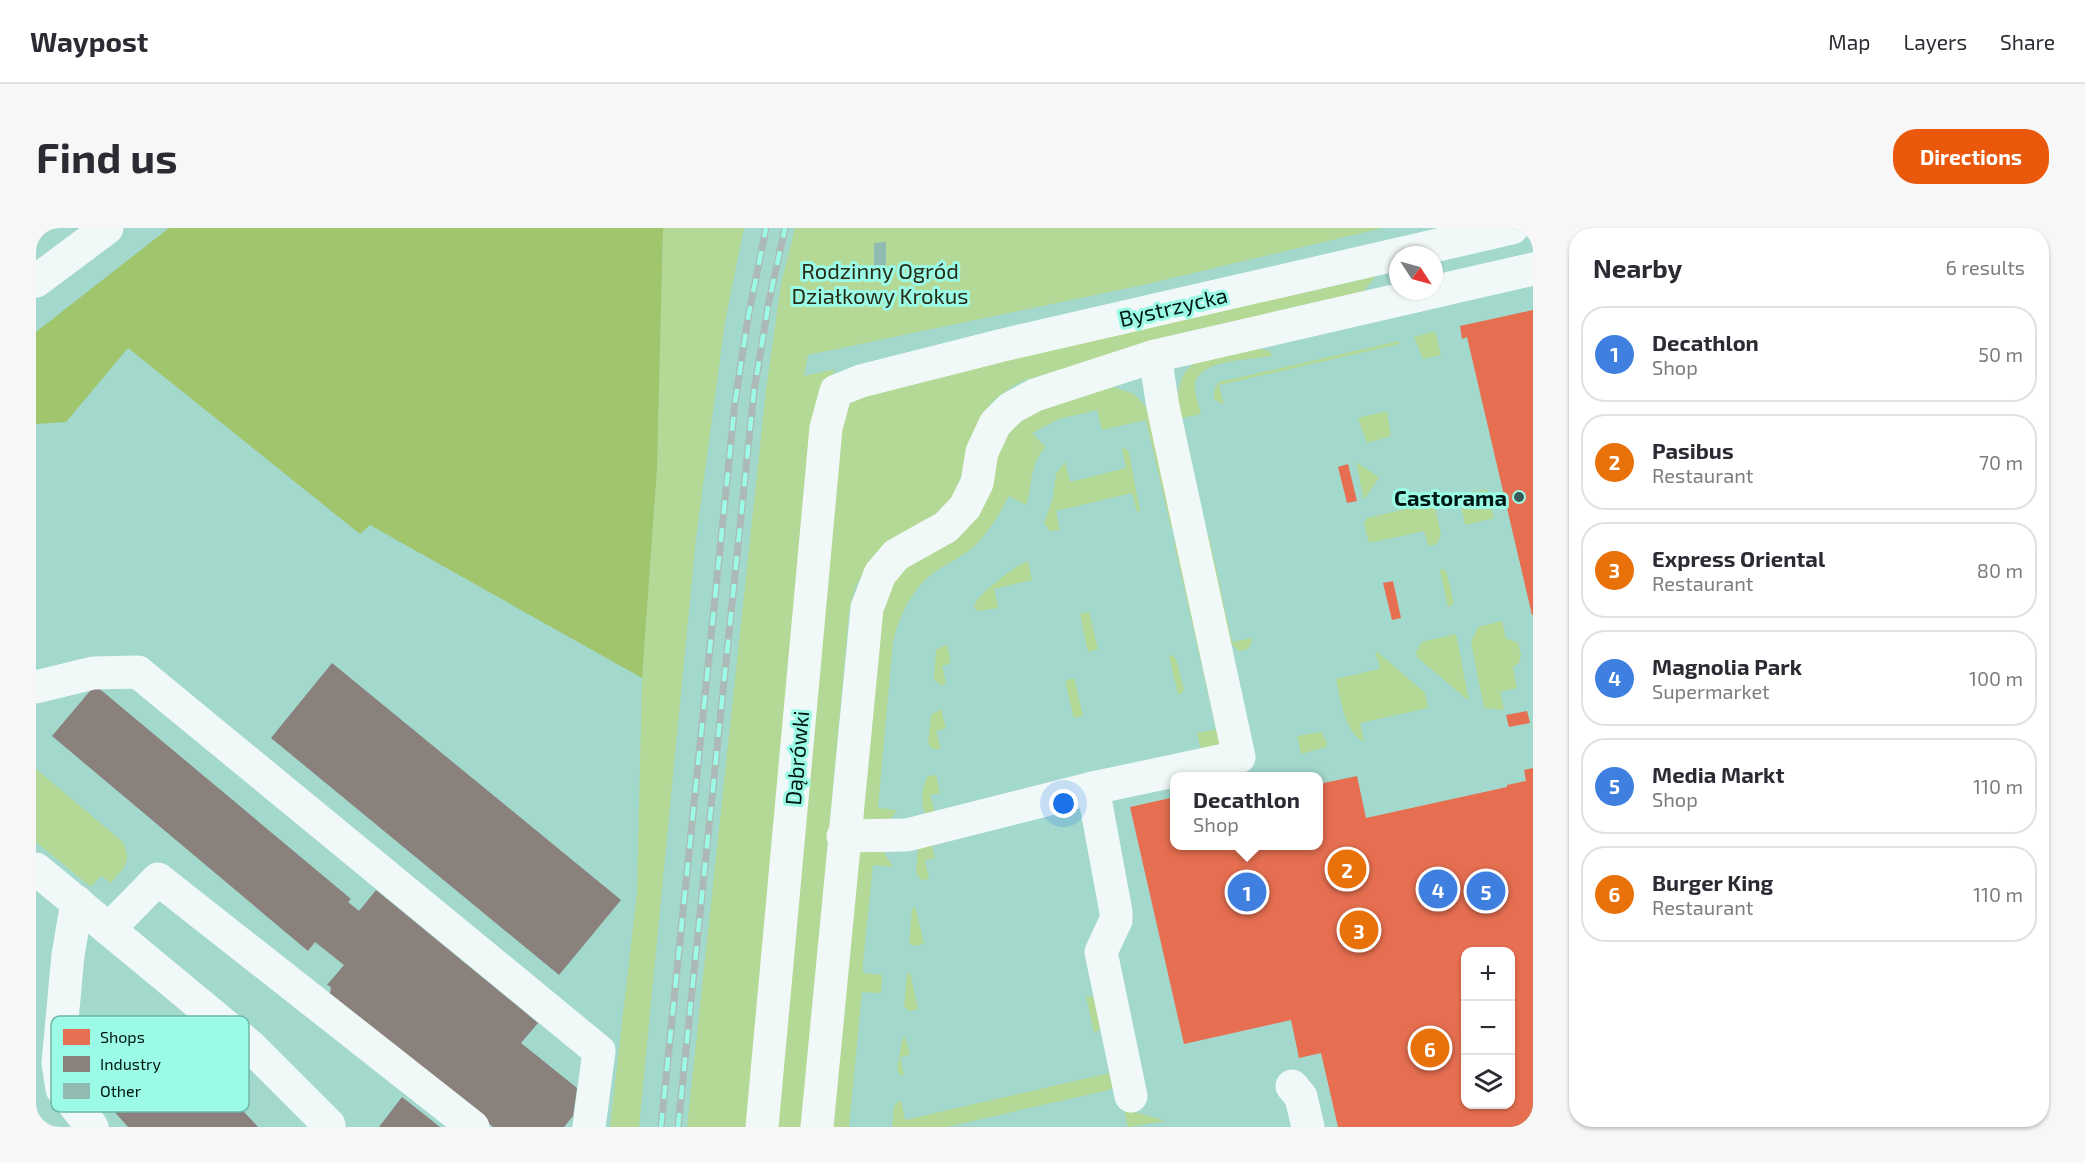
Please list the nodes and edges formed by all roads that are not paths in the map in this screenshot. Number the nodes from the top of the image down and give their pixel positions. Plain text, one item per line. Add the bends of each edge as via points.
1 (107, 228) edge
2 (1512, 228) edge
3 (1533, 269) edge
4 (36, 281) edge
5 (1155, 356) junction
6 (836, 391) joint
7 (36, 687) edge
8 (1093, 788) junction
9 (843, 836) junction
10 (36, 869) edge
11 (77, 902) junction
12 (110, 929) junction
13 (62, 1016) edge
14 (213, 1016) edge
15 (249, 1046) edge
16 (1292, 1086) dead end
17 (1131, 1095) dead end
18 (80, 1112) edge
19 (92, 1127) edge
20 (326, 1127) edge
21 (473, 1127) edge
22 (589, 1127) edge
23 (762, 1127) edge
24 (817, 1127) edge
25 (1308, 1127) edge

1 - 4 street
2 - 6 street, Bystrzycka via 1004,345 861,381
3 - 5 street
5 - 8 street via 1239,757
5 - 9 street via 1035,395 1011,408 995,424 982,452 977,483 964,507 946,527 896,555 879,574 864,628
6 - 23 street, Dąbrówki via 826,428
7 - 22 street via 93,674 138,672 599,1051
8 - 9 street via 907,836
8 - 17 street via 1116,912 1101,952
9 - 24 street
10 - 11 street
11 - 12 street
11 - 13 street
12 - 14 street
12 - 21 street via 158,879
15 - 20 street via 329,1125
16 - 25 street via 1301,1097
18 - 19 street

